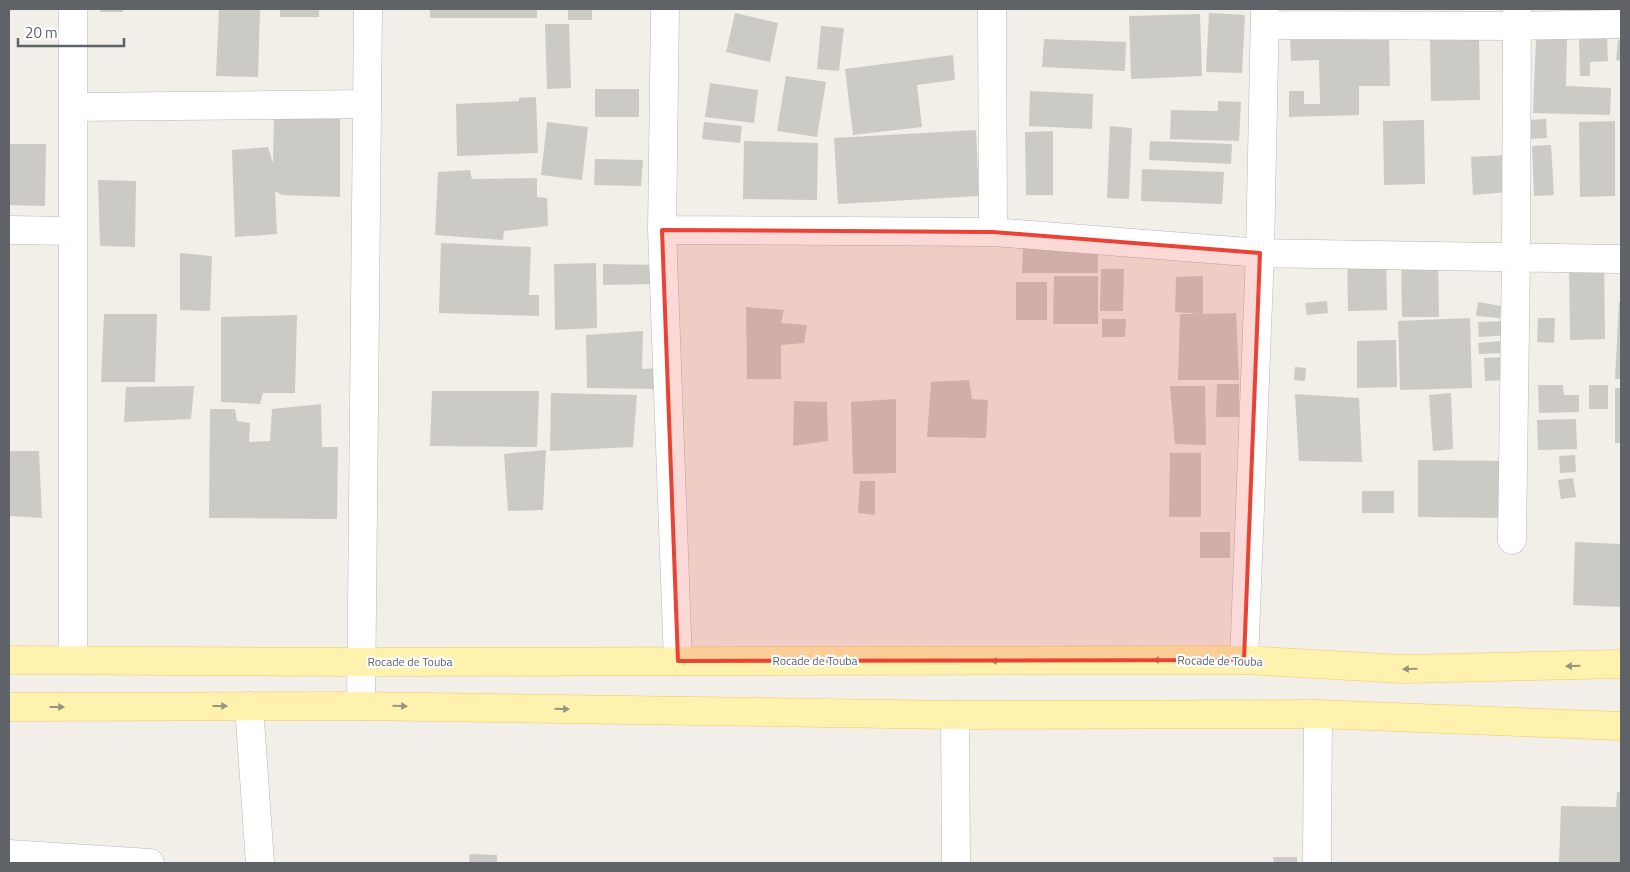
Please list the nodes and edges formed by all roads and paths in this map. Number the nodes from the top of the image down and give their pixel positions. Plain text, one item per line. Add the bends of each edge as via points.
1 (73, 9) edge
2 (368, 9) edge
3 (665, 9) edge
4 (992, 9) edge
5 (1265, 17) edge
6 (1517, 18) edge
7 (1621, 24) edge
8 (367, 104) junction
9 (74, 106) junction
10 (9, 230) edge
11 (662, 230) junction
12 (72, 231) junction
13 (993, 232) junction
14 (1260, 253) junction
15 (1516, 257) junction
16 (1621, 259) edge
17 (1512, 540) dead end
18 (9, 660) edge
19 (73, 660) junction
20 (1244, 660) junction
21 (678, 661) junction
22 (360, 662) junction
23 (1621, 664) edge
24 (249, 706) junction
25 (361, 706) junction
26 (9, 707) edge
27 (1318, 714) junction
28 (955, 715) junction
29 (1621, 726) edge
30 (9, 854) edge
31 (150, 863) edge
32 (260, 863) edge
33 (956, 863) edge
34 (1317, 863) edge

1 - 9 street
2 - 8 street
3 - 11 street
4 - 13 street
5 - 6 street
5 - 14 street
6 - 7 street
6 - 15 street
8 - 9 street
8 - 22 street
9 - 12 street
10 - 12 street
11 - 13 street
11 - 21 street
12 - 19 street
13 - 14 street
14 - 15 street
14 - 20 street
15 - 16 street
15 - 17 street
18 - 19 main road, Rocade de Touba
19 - 22 main road, Rocade de Touba
20 -> 21 main road, Rocade de Touba
23 -> 20 main road, Rocade de Touba via 1403,669
21 - 22 main road, Rocade de Touba
22 - 25 street
24 - 25 main road
26 -> 24 main road
24 - 32 street
25 -> 28 main road
27 - 28 main road
27 - 29 main road
27 - 34 street
28 - 33 street
30 - 31 street

